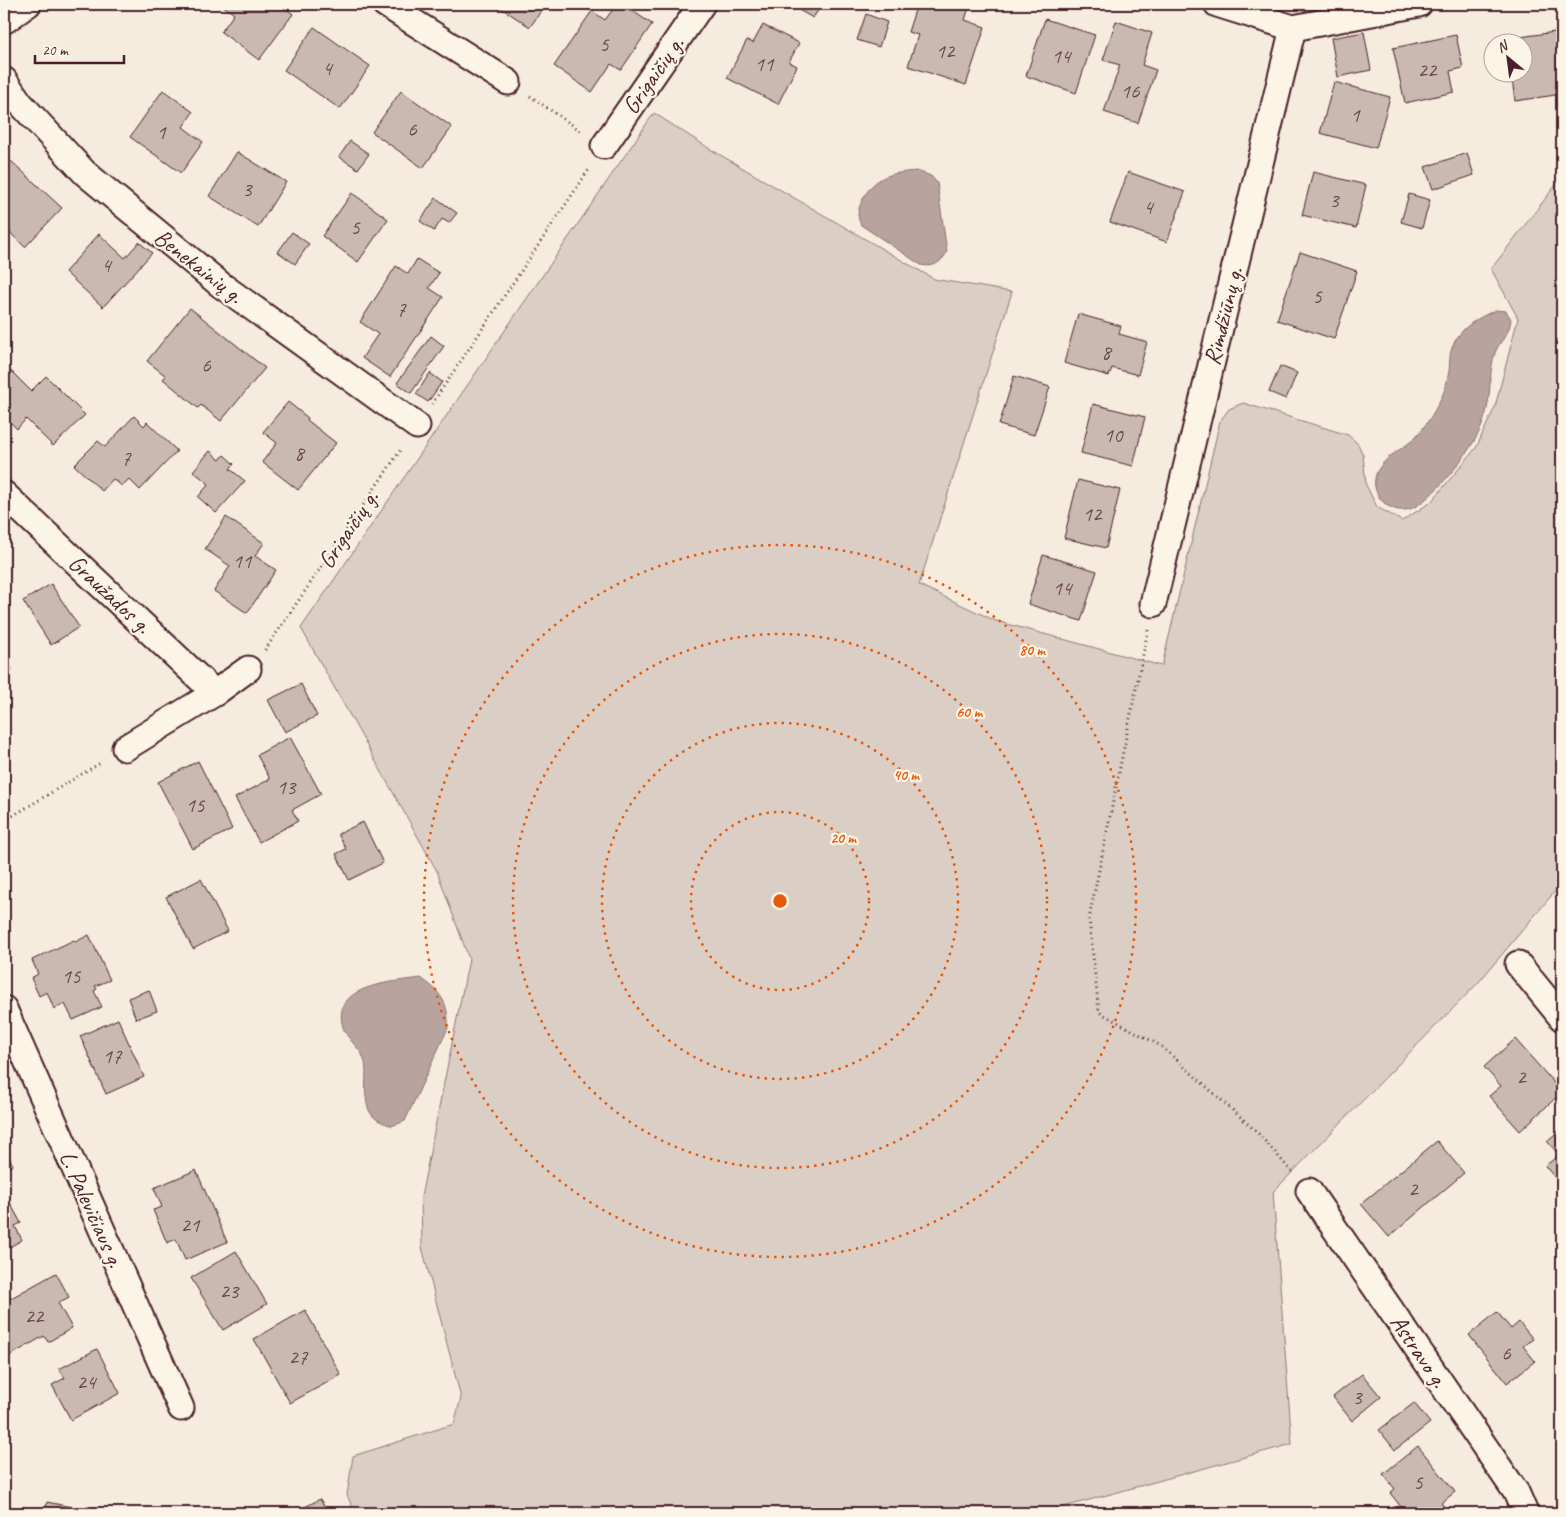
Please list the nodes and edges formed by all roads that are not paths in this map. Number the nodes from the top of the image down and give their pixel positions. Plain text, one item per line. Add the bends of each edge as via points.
1 (28, 4) edge
2 (385, 4) edge
3 (702, 4) edge
4 (1218, 4) edge
5 (1419, 4) edge
6 (4, 21) edge
7 (1293, 28) junction
8 (4, 80) edge
9 (508, 82) road end
10 (604, 146) road end
11 (417, 426) road end
12 (4, 494) edge
13 (1153, 604) road end
14 (248, 669) road end
15 (216, 693) junction
16 (125, 748) road end
17 (1518, 964) dead end
18 (4, 1010) edge
19 (1562, 1018) edge
20 (1309, 1191) road end
21 (181, 1408) dead end
22 (1525, 1513) edge

1 - 6 street
2 - 9 street
3 - 10 street, Grigaičių g.
4 - 7 street
5 - 7 street
7 - 13 street, Rimdžiūnų g.
8 - 11 street, Benekainių g. via 20,103 85,173 221,285
12 - 15 street, Graužados g.
14 - 15 street
15 - 16 street
17 - 19 street
18 - 21 street, L. Palevičiaus g.
20 - 22 street, Astravo g. via 1516,1492

